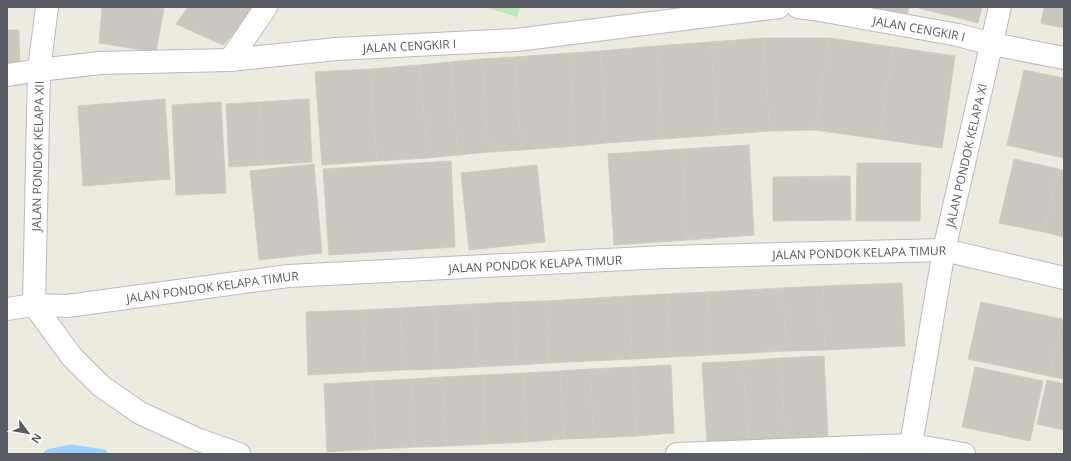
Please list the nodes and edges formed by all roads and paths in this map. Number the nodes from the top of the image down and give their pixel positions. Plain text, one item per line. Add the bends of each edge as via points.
1 (47, 7) edge
2 (266, 7) edge
3 (779, 7) edge
4 (1000, 7) edge
5 (809, 8) edge
6 (992, 44) junction
7 (1064, 58) edge
8 (230, 60) junction
9 (39, 70) junction
10 (7, 75) edge
11 (944, 250) junction
12 (1064, 278) edge
13 (34, 305) junction
14 (7, 309) edge
15 (911, 445) junction
16 (239, 454) edge
17 (678, 454) edge
18 (964, 454) edge

1 - 9 street, JALAN PONDOK KELAPA XII
2 - 8 street
3 - 8 street, JALAN CENGKIR I via 516,40 336,49
4 - 6 street, JALAN PONDOK KELAPA XI
5 - 6 street, JALAN CENGKIR I via 958,35
6 - 7 street, JALAN CENGKIR I
6 - 11 street, JALAN PONDOK KELAPA XI
8 - 9 street, JALAN CENGKIR I via 100,63
9 - 10 street, JALAN CENGKIR I
9 - 13 street, JALAN PONDOK KELAPA XII
11 - 12 street, JALAN PONDOK KELAPA TIMUR
11 - 13 street, JALAN PONDOK KELAPA TIMUR via 665,257 288,276 67,306
11 - 15 street, JALAN PONDOK KELAPA XI
13 - 14 street, JALAN PONDOK KELAPA TIMUR
13 - 16 street via 72,357 101,386 140,413 199,440
15 - 17 street
15 - 18 street

